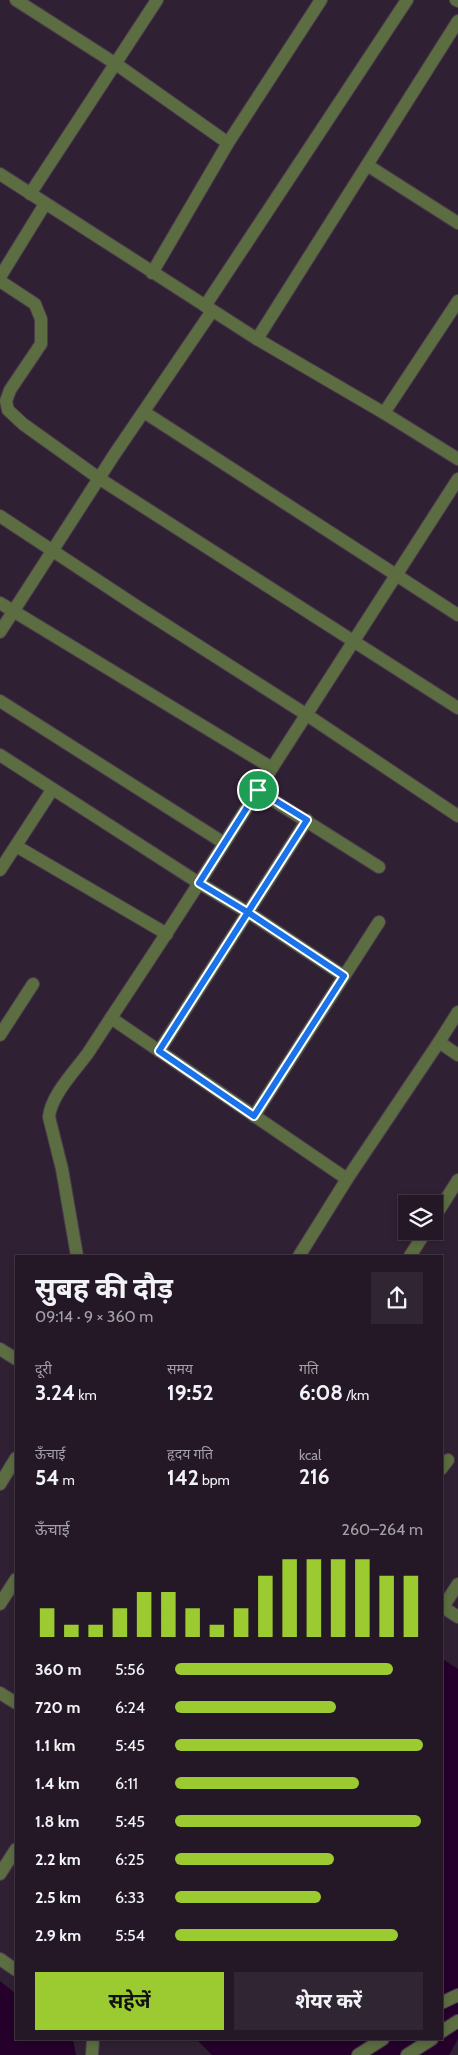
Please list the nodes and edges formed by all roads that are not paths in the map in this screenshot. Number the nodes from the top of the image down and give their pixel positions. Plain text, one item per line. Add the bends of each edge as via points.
1 (16, 0) edge
2 (157, 0) edge
3 (321, 0) edge
4 (407, 0) edge
5 (458, 21) edge
6 (116, 64) junction
7 (228, 143) junction
8 (367, 165) junction
9 (0, 174) edge
10 (30, 194) junction
11 (45, 204) junction
12 (458, 223) edge
13 (152, 273) junction
14 (0, 276) edge
15 (0, 281) edge
16 (458, 301) edge
17 (208, 308) junction
18 (257, 339) junction
19 (144, 412) junction
20 (384, 412) junction
21 (458, 459) edge
22 (100, 479) junction
23 (458, 479) edge
24 (0, 516) edge
25 (52, 551) junction
26 (396, 575) junction
27 (0, 603) edge
28 (13, 611) junction
29 (458, 615) edge
30 (0, 632) edge
31 (354, 640) junction
32 (0, 701) edge
33 (458, 708) edge
34 (307, 715) junction
35 (0, 756) edge
36 (272, 768) junction
37 (52, 790) junction
38 (258, 790) junction
39 (458, 816) edge
40 (307, 820) junction
41 (224, 842) junction
42 (16, 846) junction
43 (379, 867) dead end
44 (0, 870) edge
45 (199, 883) junction
46 (249, 913) junction
47 (379, 922) dead end
48 (167, 934) junction
49 (344, 976) junction
50 (34, 984) dead end
51 (458, 1012) edge
52 (111, 1018) junction
53 (0, 1035) edge
54 (439, 1042) junction
55 (159, 1051) junction
56 (458, 1055) edge
57 (254, 1116) junction
58 (347, 1179) junction
59 (458, 1180) edge
60 (443, 1204) edge
61 (420, 1240) edge
62 (77, 1255) edge
63 (300, 1255) edge
64 (411, 1255) edge
65 (0, 1349) edge
66 (15, 1358) edge
67 (15, 1460) edge
68 (0, 1484) edge
69 (15, 1581) edge
70 (458, 1584) edge
71 (0, 1604) edge
72 (443, 1606) edge
73 (443, 1608) edge
74 (458, 1617) edge
75 (0, 1693) edge
76 (15, 1702) edge
77 (15, 1851) edge
78 (0, 1874) edge
79 (0, 1959) edge
80 (15, 1969) edge
81 (458, 1995) edge
82 (443, 2002) edge
83 (458, 2021) edge
84 (443, 2031) edge
85 (93, 2040) edge
86 (381, 2040) edge
87 (430, 2040) edge
88 (92, 2055) edge
89 (358, 2055) edge
90 (408, 2055) edge

1 - 6 street
2 - 6 street
3 - 7 street
4 - 17 street
5 - 8 street
6 - 7 street
6 - 10 street
7 - 13 street
8 - 12 street
8 - 18 street
9 - 10 street
10 - 11 street
11 - 13 street
11 - 14 street
13 - 17 street
15 - 22 street via 34,304 41,319 41,344 10,390 6,401 8,410
16 - 20 street
17 - 18 street
17 - 19 street
18 - 20 street
19 - 22 street
19 - 26 street
20 - 21 street
22 - 25 street
22 - 31 street
23 - 26 street
24 - 25 street
25 - 28 street
25 - 34 street
26 - 29 street
26 - 31 street
27 - 28 street
28 - 30 street
28 - 36 street
31 - 33 street
31 - 34 street
32 - 41 street
34 - 36 street
34 - 39 street
35 - 37 street
36 - 38 street
37 - 42 street
37 - 45 street
38 - 40 street
38 - 41 street
40 - 43 street
40 - 46 street
41 - 45 street
42 - 44 street
42 - 48 street
45 - 46 street
45 - 48 street
46 - 49 street
46 - 55 street
47 - 49 street
48 - 52 street
49 - 57 street
50 - 53 street
51 - 54 street
52 - 55 street
52 - 62 street via 49,1108 48,1117 62,1169
54 - 56 street
54 - 58 street
55 - 57 street
57 - 58 street
58 - 63 street
59 - 60 street
61 - 64 street
65 - 66 street
67 - 68 street
69 - 71 street
70 - 72 street
73 - 74 street
75 - 76 street
77 - 78 street
79 - 80 street
81 - 82 street
83 - 84 street
85 - 88 street
86 - 89 street
87 - 90 street

